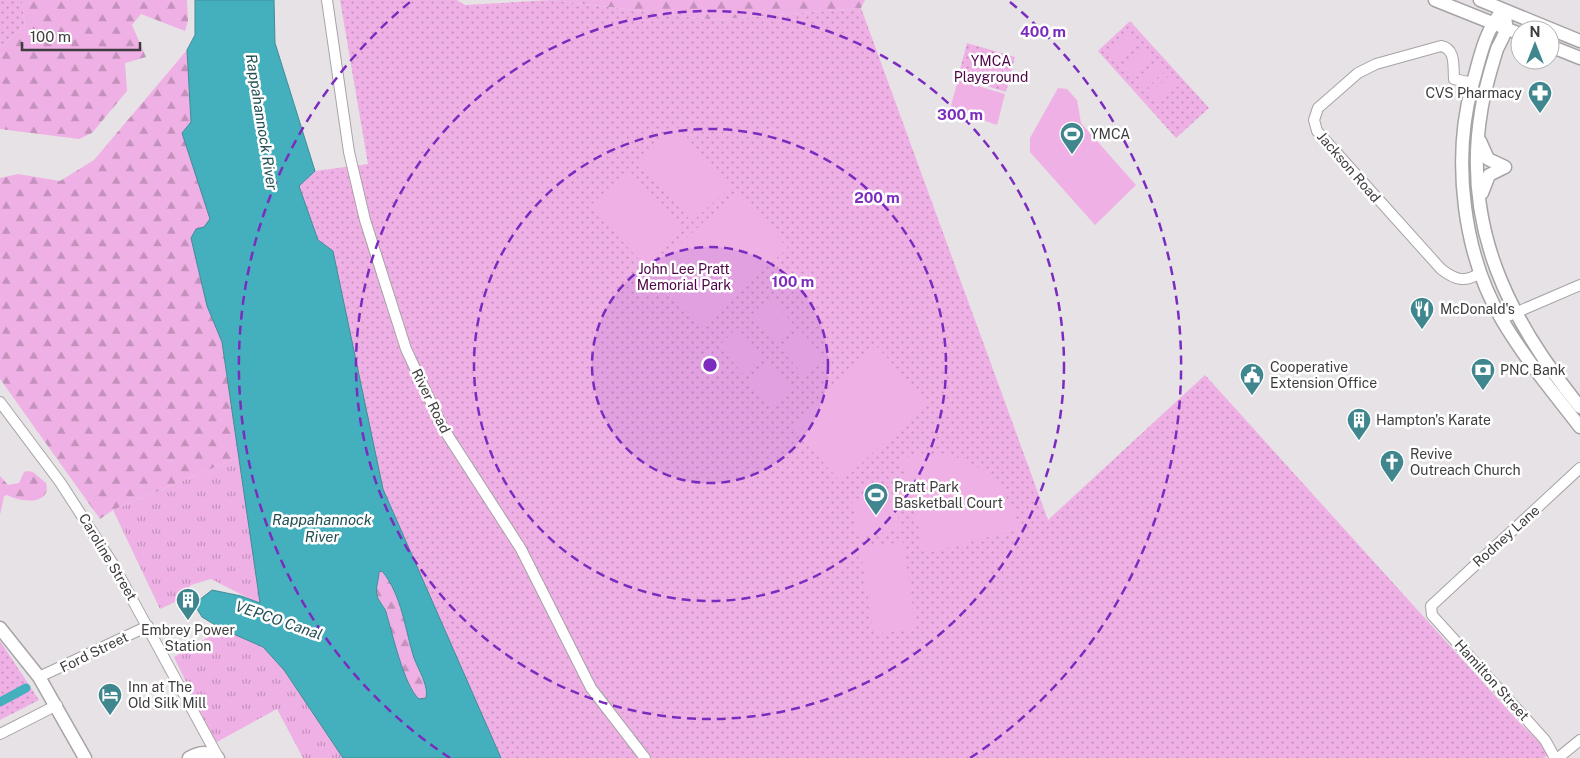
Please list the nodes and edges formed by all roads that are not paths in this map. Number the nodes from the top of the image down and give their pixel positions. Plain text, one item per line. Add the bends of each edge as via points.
1 (327, 0) edge
2 (1434, 0) edge
3 (1480, 0) edge
4 (1503, 10) junction
5 (1492, 23) junction
6 (1506, 28) junction
7 (1510, 30) edge
8 (1580, 41) edge
9 (1560, 50) edge
10 (1580, 58) edge
11 (1473, 83) junction
12 (1477, 133) junction
13 (1480, 200) junction
14 (1480, 273) junction
15 (1580, 285) edge
16 (1515, 312) junction
17 (1502, 319) junction
18 (0, 402) edge
19 (1580, 406) edge
20 (1580, 427) edge
21 (1580, 468) edge
22 (1432, 603) joint
23 (148, 626) junction
24 (0, 628) edge
25 (39, 677) junction
26 (57, 706) junction
27 (198, 723) junction
28 (0, 734) edge
29 (1580, 740) edge
30 (194, 755) edge
31 (84, 758) edge
32 (218, 758) edge
33 (645, 758) edge
34 (1556, 758) edge

1 - 33 street, River Road via 356,185 406,349 444,428 521,549 591,688
2 - 5 main road
3 - 4 main road
4 - 5 main road
4 - 6 main road
4 - 8 main road
5 - 6 main road
5 - 11 main road via 1484,39
6 - 7 main road
6 - 12 main road via 1484,98
9 - 10 main road
11 - 14 main road via 1466,107 1463,169
11 - 14 street, Jackson Road via 1454,78 1450,50 1436,47 1366,68 1318,108 1314,120 1317,131 1441,269 1456,280 1465,280
12 - 13 main road
12 - 13 main road via 1488,159 1505,167 1489,175
13 - 16 main road via 1490,255
14 - 17 main road
15 - 16 street
16 - 17 street
16 - 19 main road via 1540,355
17 - 20 main road via 1538,375
18 - 23 street, Caroline Street via 85,518
21 - 22 street, Rodney Lane
22 - 34 street, Hamilton Street via 1432,614 1545,740
23 - 25 street, Ford Street
23 - 27 street, Caroline Street
24 - 25 main road
25 - 26 main road
26 - 28 street
26 - 31 main road
27 - 30 street, Caroline Street via 205,746
27 - 32 street, Caroline Street
29 - 34 street
30 - 32 main road via 209,753

